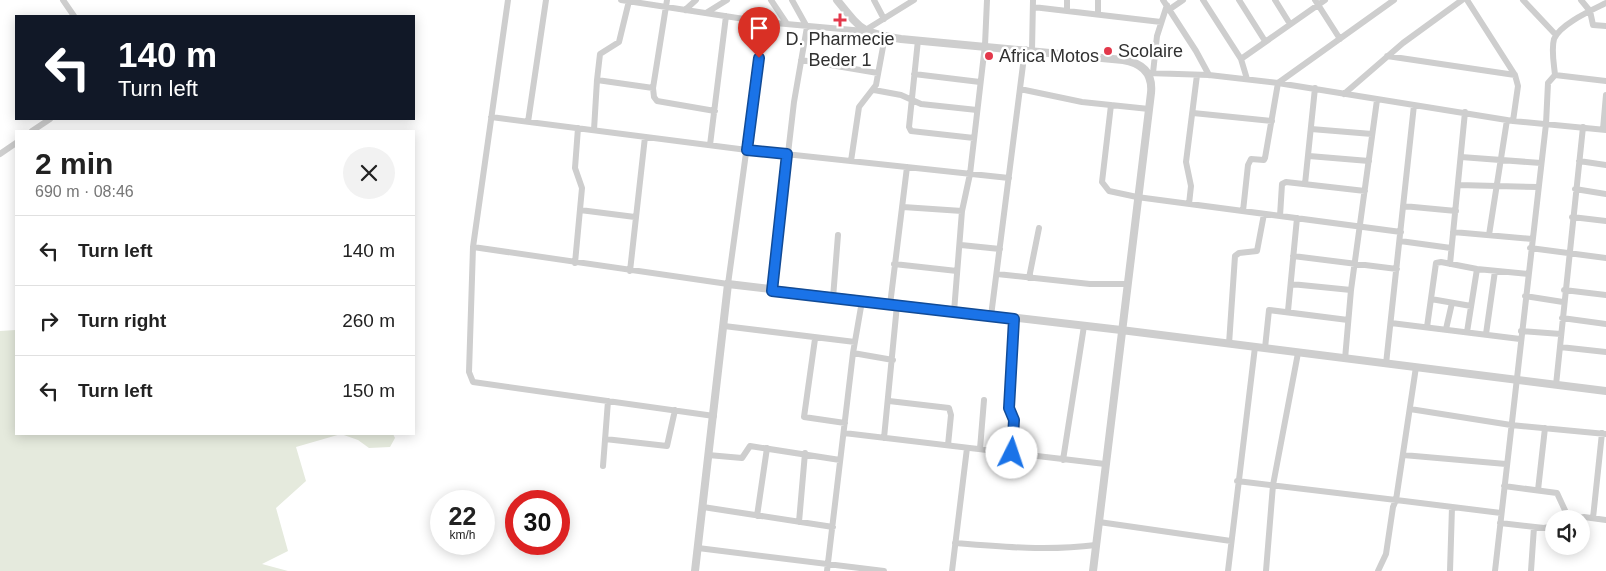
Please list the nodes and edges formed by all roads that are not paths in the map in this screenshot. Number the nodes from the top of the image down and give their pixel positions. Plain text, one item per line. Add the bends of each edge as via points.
1 (63, 0) edge
2 (508, 0) edge
3 (546, 0) edge
4 (621, 0) edge
5 (696, 0) edge
6 (727, 0) edge
7 (771, 0) edge
8 (792, 0) edge
9 (837, 0) edge
10 (874, 0) edge
11 (914, 0) edge
12 (986, 0) edge
13 (1067, 0) edge
14 (1098, 0) edge
15 (1183, 0) edge
16 (1203, 0) edge
17 (1239, 0) edge
18 (1276, 0) edge
19 (1325, 0) edge
20 (1394, 0) edge
21 (1462, 0) edge
22 (1467, 0) edge
23 (1581, 0) edge
24 (629, 1) junction
25 (1317, 2) edge
26 (1527, 2) edge
27 (666, 3) edge
28 (1606, 3) edge
29 (1033, 4) edge
30 (1166, 5) edge
31 (686, 10) junction
32 (1067, 10) junction
33 (1590, 12) junction
34 (706, 13) junction
35 (1098, 14) junction
36 (73, 15) edge
37 (726, 16) junction
38 (884, 19) junction
39 (764, 22) junction
40 (1161, 22) junction
41 (787, 24) junction
42 (1290, 24) junction
43 (1606, 26) edge
44 (807, 27) junction
45 (864, 31) junction
46 (1556, 35) junction
47 (885, 36) junction
48 (1340, 39) junction
49 (918, 40) junction
50 (1265, 42) junction
51 (985, 45) junction
52 (1028, 50) junction
53 (1387, 56) junction
54 (1241, 59) junction
55 (801, 60) junction
56 (878, 73) junction
57 (1150, 73) junction
58 (914, 74) junction
59 (1197, 75) junction
60 (1209, 75) junction
61 (1515, 75) junction
62 (1555, 75) junction
63 (1246, 79) junction
64 (597, 80) junction
65 (1606, 81) edge
66 (980, 82) junction
67 (1278, 83) junction
68 (653, 88) junction
69 (1315, 88) junction
70 (1020, 89) junction
71 (874, 90) junction
72 (1344, 94) junction
73 (1606, 95) edge
74 (1377, 100) junction
75 (911, 101) junction
76 (1111, 105) junction
77 (1414, 105) junction
78 (1149, 109) junction
79 (977, 110) junction
80 (715, 111) junction
81 (1465, 112) junction
82 (1193, 113) junction
83 (491, 117) junction
84 (48, 120) edge
85 (1510, 121) junction
86 (528, 122) junction
87 (1272, 122) junction
88 (1546, 124) junction
89 (1583, 127) junction
90 (578, 128) junction
91 (1311, 129) junction
92 (34, 130) edge
93 (594, 130) junction
94 (1604, 130) edge
95 (1372, 134) junction
96 (645, 137) junction
97 (974, 138) junction
98 (15, 144) edge
99 (710, 145) junction
100 (747, 150) junction
101 (0, 154) edge
102 (787, 154) junction
103 (1309, 156) junction
104 (1461, 157) junction
105 (1502, 160) junction
106 (851, 161) junction
107 (1368, 161) junction
108 (1579, 161) junction
109 (1541, 163) junction
110 (1606, 165) edge
111 (906, 167) junction
112 (970, 174) junction
113 (1009, 178) junction
114 (1305, 184) junction
115 (1458, 185) junction
116 (1497, 186) junction
117 (1538, 188) junction
118 (1575, 189) junction
119 (1365, 190) junction
120 (1606, 194) edge
121 (1137, 198) junction
122 (1189, 204) junction
123 (1403, 206) junction
124 (903, 207) junction
125 (580, 210) junction
126 (962, 210) junction
127 (1243, 211) junction
128 (1456, 211) junction
129 (1264, 214) junction
130 (1280, 216) junction
131 (635, 217) junction
132 (1297, 218) junction
133 (1572, 218) junction
134 (1606, 221) edge
135 (1360, 227) junction
136 (1039, 228) dead end
137 (1400, 232) junction
138 (1453, 232) junction
139 (838, 235) dead end
140 (1489, 235) junction
141 (1532, 239) junction
142 (1400, 241) junction
143 (961, 245) junction
144 (473, 247) junction
145 (1451, 248) junction
146 (1530, 248) junction
147 (1000, 249) junction
148 (1568, 253) junction
149 (1293, 256) junction
150 (1606, 258) edge
151 (575, 263) junction
152 (1355, 263) junction
153 (894, 264) junction
154 (1450, 264) junction
155 (1397, 269) junction
156 (1477, 269) junction
157 (1495, 270) junction
158 (630, 271) junction
159 (957, 272) junction
160 (997, 274) junction
161 (1528, 274) junction
162 (1029, 278) junction
163 (728, 284) junction
164 (1126, 284) junction
165 (1291, 284) junction
166 (1351, 290) junction
167 (1564, 290) junction
168 (772, 291) junction
169 (1606, 295) edge
170 (1525, 296) junction
171 (833, 298) junction
172 (1430, 299) junction
173 (862, 301) junction
174 (1563, 302) junction
175 (1452, 303) junction
176 (894, 305) junction
177 (1471, 306) junction
178 (1288, 311) junction
179 (954, 312) junction
180 (992, 316) junction
181 (1562, 318) junction
182 (1014, 319) junction
183 (1348, 320) junction
184 (1391, 323) junction
185 (1606, 324) edge
186 (724, 326) junction
187 (1084, 326) junction
188 (1427, 327) junction
189 (1446, 329) junction
190 (1121, 330) junction
191 (1521, 331) junction
192 (1468, 332) junction
193 (1486, 334) junction
194 (1561, 334) junction
195 (815, 339) junction
196 (1520, 339) junction
197 (855, 342) junction
198 (1229, 344) junction
199 (1255, 347) junction
200 (1560, 347) junction
201 (1265, 348) junction
202 (1606, 352) edge
203 (1298, 353) junction
204 (853, 354) junction
205 (1345, 359) junction
206 (893, 360) junction
207 (1386, 364) junction
208 (1416, 368) junction
209 (1516, 380) junction
210 (1556, 385) junction
211 (1606, 391) edge
212 (984, 400) dead end
213 (608, 401) junction
214 (889, 401) junction
215 (1410, 409) junction
216 (675, 410) junction
217 (714, 416) junction
218 (845, 423) junction
219 (1511, 425) junction
220 (1545, 428) junction
221 (844, 433) junction
222 (1604, 434) edge
223 (884, 438) junction
224 (605, 439) junction
225 (948, 445) junction
226 (768, 448) junction
227 (967, 448) junction
228 (980, 449) junction
229 (805, 453) junction
230 (1012, 453) junction
231 (708, 455) junction
232 (1403, 456) junction
233 (840, 460) junction
234 (1064, 460) junction
235 (1105, 464) junction
236 (1506, 464) junction
237 (603, 466) dead end
238 (1238, 481) junction
239 (1273, 486) junction
240 (1504, 486) junction
241 (1538, 490) junction
242 (1396, 500) junction
243 (703, 507) junction
244 (1452, 507) junction
245 (1565, 510) edge
246 (1501, 513) junction
247 (757, 516) junction
248 (1590, 518) edge
249 (1593, 518) junction
250 (1606, 520) edge
251 (799, 522) junction
252 (1099, 522) junction
253 (1500, 523) junction
254 (1545, 526) edge
255 (832, 527) junction
256 (1534, 527) junction
257 (1231, 541) junction
258 (955, 543) junction
259 (1096, 546) junction
260 (698, 548) junction
261 (828, 568) edge
262 (695, 571) edge
263 (884, 571) edge
264 (952, 571) edge
265 (1093, 571) edge
266 (1228, 571) edge
267 (1266, 571) edge
268 (1378, 571) edge
269 (1450, 571) edge
270 (1495, 571) edge
271 (1530, 571) edge

1 - 36 street
2 - 83 street
3 - 86 street
4 - 24 street
5 - 31 street
6 - 34 street
7 - 41 street
8 - 44 street
9 - 45 street
10 - 38 street
11 - 38 street
12 - 51 street
13 - 32 street
14 - 35 street
15 - 30 street
16 - 54 street
17 - 50 street
18 - 42 street
19 - 25 street
20 - 48 street
21 - 53 street
22 - 61 street
23 - 33 street
24 - 27 street
24 - 64 street via 619,42 600,54
25 - 42 street
25 - 48 street
26 - 46 street
27 - 31 street
27 - 68 street
28 - 33 street
29 - 32 street
29 - 52 street
30 - 40 street
30 - 60 street
31 - 34 street
32 - 35 street
33 - 43 street via 1593,25
33 - 46 street
34 - 37 street
35 - 40 street
37 - 39 street
37 - 80 street
38 - 45 street
39 - 41 street
39 - 100 street
40 - 57 street
41 - 44 street
42 - 50 street
44 - 45 street
44 - 55 street
45 - 47 street
46 - 62 street via 1553,47
47 - 49 street
47 - 56 street
48 - 67 street
49 - 51 street
49 - 58 street
50 - 54 street
51 - 52 street
51 - 66 street
52 - 57 street via 1134,61
52 - 70 street
53 - 61 street
53 - 72 street
54 - 63 street
55 - 56 street
55 - 102 street
56 - 71 street
57 - 59 street
57 - 78 street
58 - 66 street
58 - 75 street
59 - 60 street
59 - 82 street
60 - 63 street
61 - 85 street via 1518,86
62 - 65 street
62 - 88 street via 1548,83
63 - 67 street
64 - 68 street
64 - 93 street
66 - 79 street
67 - 69 street
67 - 87 street
68 - 80 street via 657,101
69 - 72 street
69 - 91 street
70 - 76 street
70 - 113 street
71 - 75 street via 901,95
71 - 106 street via 865,96 859,107
72 - 74 street
73 - 94 street
74 - 77 street
74 - 95 street
75 - 79 street
75 - 97 street via 911,131
76 - 78 street
76 - 121 street via 1102,182 1108,191
77 - 81 street
77 - 123 street
78 - 121 street
79 - 97 street
80 - 99 street
81 - 85 street
81 - 104 street
82 - 87 street
82 - 122 street via 1186,162 1191,186
83 - 86 street
83 - 144 street
84 - 92 street
85 - 88 street
85 - 105 street
86 - 90 street
87 - 127 street via 1264,160 1251,159 1248,165
88 - 89 street
88 - 109 street
89 - 94 street
89 - 108 street
90 - 93 street
90 - 125 street via 575,168 582,188
91 - 95 street
91 - 103 street
93 - 96 street
95 - 107 street
96 - 99 street
96 - 131 street
97 - 112 street
98 - 101 street
99 - 100 street
100 - 102 street
100 - 163 street
102 - 106 street
102 - 168 street
103 - 107 street
103 - 114 street
104 - 105 street
104 - 115 street
105 - 109 street
105 - 116 street
106 - 111 street
107 - 119 street
108 - 110 street
108 - 118 street
109 - 117 street
111 - 112 street
111 - 124 street
112 - 113 street
112 - 126 street
113 - 147 street
114 - 119 street
114 - 130 street via 1282,184
115 - 116 street
115 - 128 street
116 - 117 street
116 - 140 street
117 - 141 street
118 - 120 street
118 - 133 street
119 - 135 street
121 - 122 street
121 - 164 street
122 - 127 street
123 - 128 street
123 - 137 street
124 - 126 street
124 - 153 street
125 - 131 street
125 - 151 street
126 - 143 street
127 - 129 street
128 - 138 street
129 - 130 street
129 - 198 street via 1257,251 1235,256
130 - 132 street
131 - 158 street
132 - 135 street
132 - 149 street
133 - 134 street
133 - 148 street
135 - 137 street
135 - 152 street
136 - 162 street
137 - 142 street
138 - 140 street
138 - 145 street
139 - 171 street
140 - 141 street
141 - 146 street
142 - 145 street
142 - 155 street
143 - 147 street
143 - 159 street
144 - 151 street
144 - 213 street via 471,380
145 - 154 street
146 - 148 street
146 - 161 street
147 - 160 street
148 - 150 street
148 - 167 street
149 - 152 street
149 - 165 street
151 - 158 street
152 - 155 street
152 - 166 street
153 - 159 street
153 - 176 street
154 - 156 street
154 - 172 street via 1438,262 1435,266
155 - 184 street
156 - 157 street
156 - 177 street
157 - 161 street
157 - 193 street
158 - 163 street
159 - 179 street
160 - 162 street
160 - 180 street
161 - 170 street
162 - 164 street
163 - 168 street
163 - 186 street
164 - 190 street
165 - 166 street
165 - 178 street
166 - 183 street
167 - 169 street
167 - 174 street
168 - 171 street
170 - 174 street
170 - 191 street
171 - 173 street
172 - 175 street
172 - 188 street
173 - 176 street
173 - 197 street
174 - 181 street
175 - 177 street
175 - 189 street
176 - 179 street
176 - 206 street
177 - 192 street
178 - 183 street
178 - 201 street via 1273,309 1268,312
179 - 180 street
180 - 182 street
181 - 185 street
181 - 194 street
182 - 187 street
182 - 230 street via 1009,408 1014,420
183 - 205 street
184 - 188 street
184 - 207 street
186 - 195 street
186 - 217 street
187 - 190 street
187 - 234 street
188 - 189 street
189 - 192 street
190 - 198 street
190 - 235 street
191 - 194 street
191 - 196 street
192 - 193 street
193 - 196 street
194 - 200 street
195 - 197 street
195 - 218 street via 804,418
196 - 209 street
197 - 204 street
198 - 199 street
199 - 201 street
199 - 238 street
200 - 202 street
200 - 210 street
201 - 203 street
203 - 205 street
203 - 239 street
204 - 206 street
204 - 218 street
205 - 207 street
206 - 214 street
207 - 208 street
208 - 209 street
208 - 215 street
209 - 210 street
209 - 219 street
210 - 211 street
212 - 228 street
213 - 216 street
213 - 224 street
214 - 223 street
214 - 225 street via 949,408
215 - 219 street
215 - 232 street
216 - 217 street
216 - 224 street via 667,446
217 - 231 street
218 - 221 street
219 - 220 street
219 - 236 street
220 - 222 street
220 - 241 street
221 - 223 street
221 - 233 street
222 - 249 street
223 - 225 street
224 - 237 street
225 - 227 street
226 - 229 street
226 - 231 street via 750,446 742,458
226 - 247 street
227 - 228 street
227 - 258 street
228 - 230 street
229 - 233 street
229 - 251 street
230 - 234 street
231 - 243 street
232 - 236 street
232 - 242 street
233 - 255 street
234 - 235 street
235 - 252 street
236 - 240 street
238 - 239 street
238 - 257 street
239 - 242 street
239 - 267 street
240 - 241 street
240 - 246 street
241 - 245 street via 1557,493
242 - 244 street
242 - 268 street via 1386,554
243 - 247 street
243 - 260 street
244 - 246 street
244 - 269 street
246 - 253 street
247 - 251 street
248 - 249 street
249 - 250 street
251 - 255 street
252 - 257 street
252 - 259 street
253 - 256 street
253 - 270 street
254 - 256 street
255 - 261 street
256 - 271 street
257 - 266 street
258 - 259 street via 1028,550
258 - 264 street
259 - 265 street
260 - 261 street
260 - 262 street
261 - 263 street

